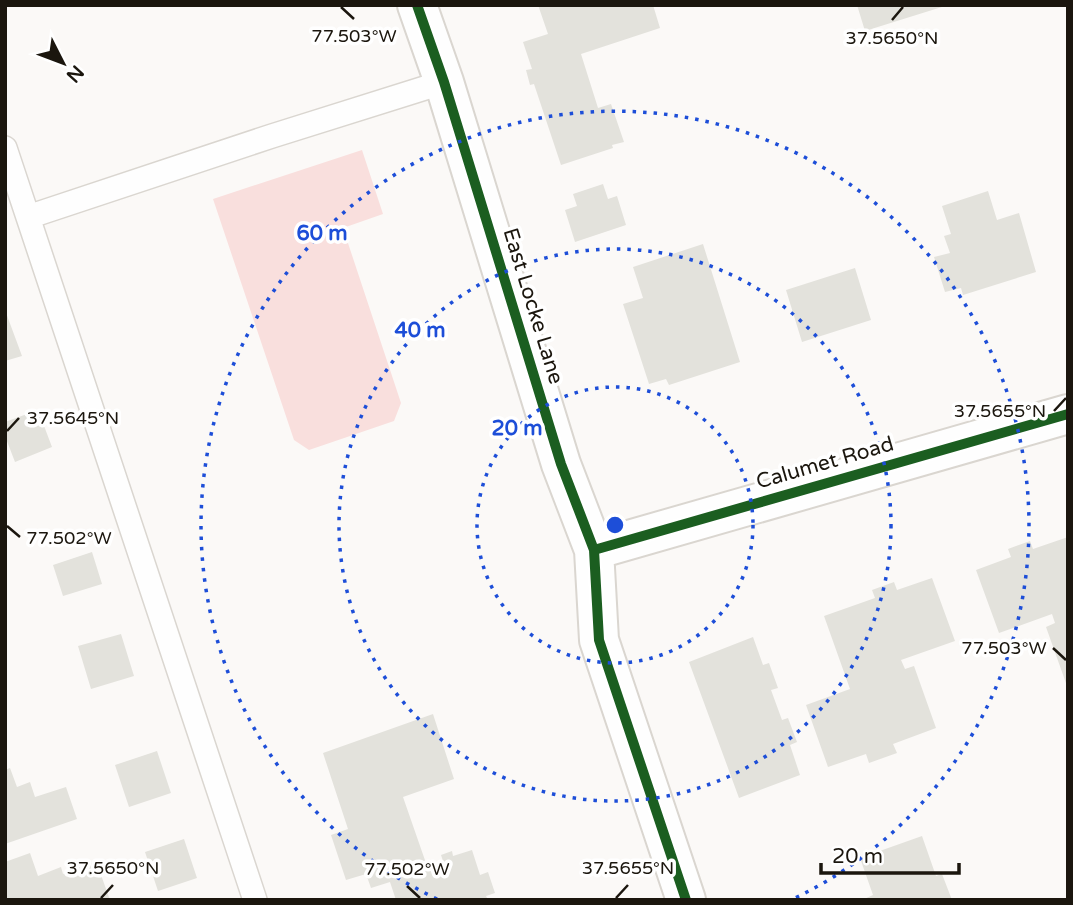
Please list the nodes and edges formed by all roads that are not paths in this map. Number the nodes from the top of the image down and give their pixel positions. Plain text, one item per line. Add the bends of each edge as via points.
1 (417, 5) edge
2 (444, 82) junction
3 (5, 148) edge
4 (28, 217) junction
5 (1068, 414) edge
6 (594, 550) junction
7 (255, 900) edge
8 (686, 900) edge

1 - 2 street, East Locke Lane
2 - 4 lane
2 - 6 street, East Locke Lane via 561,464
3 - 4 lane
4 - 7 lane
5 - 6 street, Calumet Road
6 - 8 street, East Locke Lane via 598,640

